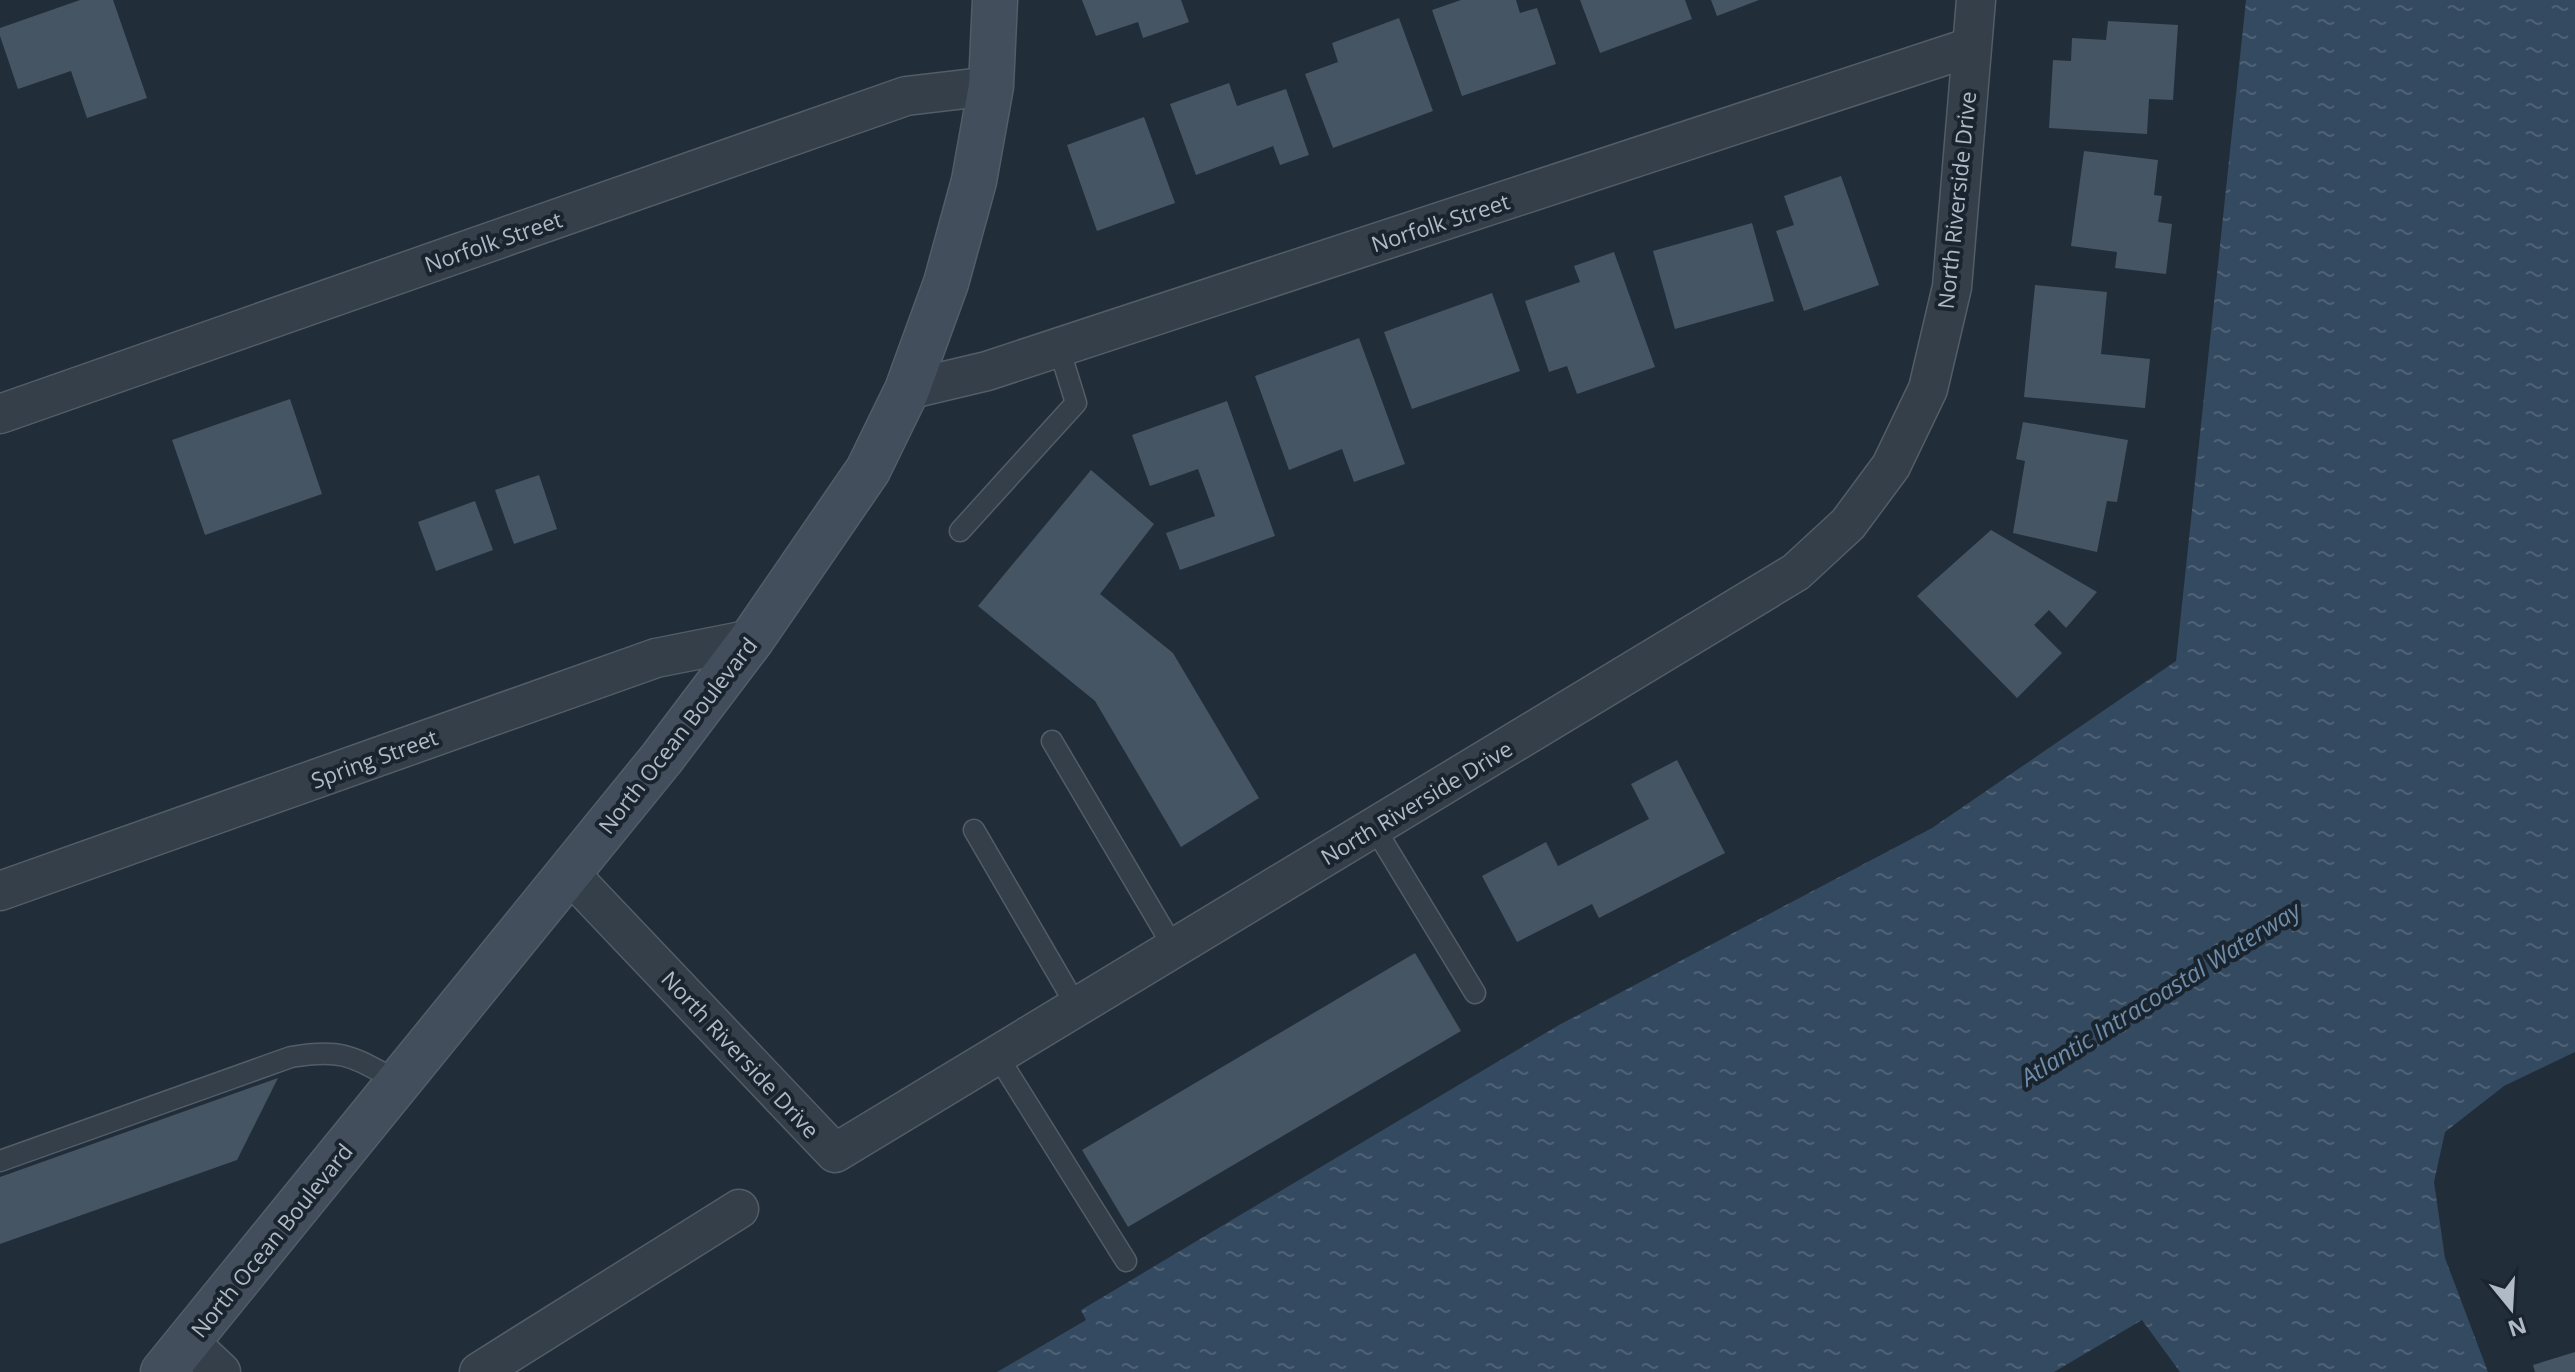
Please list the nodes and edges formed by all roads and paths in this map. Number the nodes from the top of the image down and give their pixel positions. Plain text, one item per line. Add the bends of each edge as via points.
1 (995, 0) edge
2 (1976, 0) edge
3 (1971, 47) junction
4 (991, 86) junction
5 (1059, 348) junction
6 (907, 390) junction
7 (0, 414) edge
8 (960, 531) dead end
9 (752, 639) junction
10 (1052, 741) dead end
11 (1374, 827) junction
12 (974, 830) dead end
13 (569, 873) junction
14 (0, 891) edge
15 (1174, 948) junction
16 (1475, 993) dead end
17 (1077, 1007) junction
18 (997, 1055) junction
19 (399, 1082) junction
20 (0, 1161) edge
21 (739, 1209) dead end
22 (1126, 1261) dead end
23 (176, 1357) edge
24 (221, 1372) edge
25 (479, 1372) edge

1 - 4 main road, North Ocean Boulevard
2 - 3 street, North Riverside Drive
3 - 5 street, Norfolk Street
3 - 11 street, North Riverside Drive via 1952,287 1928,389 1891,466 1848,524 1796,572
4 - 6 main road, North Ocean Boulevard via 974,181 946,283
4 - 7 street, Norfolk Street via 906,96
5 - 6 street, Norfolk Street
5 - 8 lane via 1076,403
6 - 9 main road, North Ocean Boulevard via 868,470
9 - 13 main road, North Ocean Boulevard
9 - 14 street, Spring Street via 656,658
10 - 15 lane
11 - 15 street, North Riverside Drive
11 - 16 lane
12 - 17 lane
13 - 18 street, North Riverside Drive via 835,1153
13 - 19 main road, North Ocean Boulevard
15 - 17 street, North Riverside Drive
17 - 18 street, North Riverside Drive
18 - 22 lane
19 - 20 lane via 349,1055 291,1057
19 - 23 main road, North Ocean Boulevard
21 - 25 street
23 - 24 street

